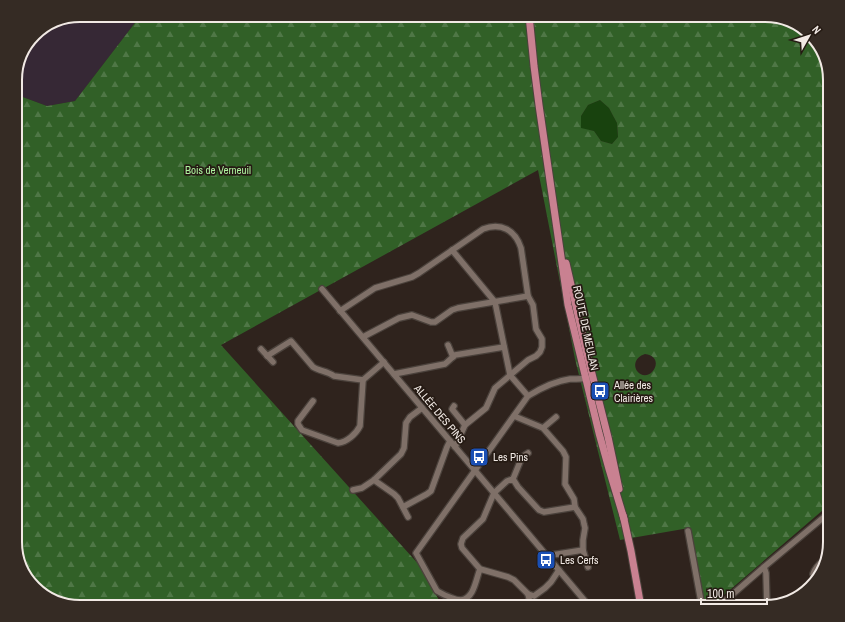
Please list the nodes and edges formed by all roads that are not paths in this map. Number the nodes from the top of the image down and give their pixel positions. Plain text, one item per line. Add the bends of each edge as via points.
1 (526, 22) edge
2 (530, 22) edge
3 (534, 66) junction
4 (452, 250) junction
5 (322, 289) dead end
6 (528, 296) junction
7 (495, 302) junction
8 (340, 311) junction
9 (363, 337) junction
10 (448, 345) dead end
11 (504, 347) junction
12 (261, 349) dead end
13 (267, 356) junction
14 (453, 357) junction
15 (273, 362) dead end
16 (384, 362) junction
17 (394, 374) junction
18 (510, 375) junction
19 (588, 376) junction
20 (363, 380) junction
21 (528, 396) junction
22 (313, 401) dead end
23 (454, 406) dead end
24 (422, 408) junction
25 (514, 416) junction
26 (556, 417) dead end
27 (466, 425) junction
28 (543, 428) junction
29 (450, 441) junction
30 (455, 447) junction
31 (528, 453) dead end
32 (475, 471) junction
33 (512, 479) junction
34 (374, 480) junction
35 (353, 490) dead end
36 (494, 493) junction
37 (403, 507) junction
38 (575, 507) junction
39 (408, 517) dead end
40 (823, 518) edge
41 (688, 530) dead end
42 (583, 550) junction
43 (548, 558) junction
44 (818, 565) edge
45 (588, 567) dead end
46 (764, 567) junction
47 (480, 569) junction
48 (634, 569) junction
49 (559, 570) junction
50 (813, 574) edge
51 (528, 594) junction
52 (529, 600) edge
53 (584, 600) edge
54 (636, 600) edge
55 (639, 600) edge
56 (701, 600) edge
57 (726, 600) edge
58 (767, 600) edge

1 - 3 main road, ROUTE DE MEULAN
2 - 3 main road, ROUTE DE MEULAN
3 - 19 main road, ROUTE DE MEULAN via 568,305
4 - 6 street via 488,227 498,226 509,231 521,248
4 - 7 street
4 - 8 street via 412,277 375,288
5 - 8 street, ALLÉE DES PINS
6 - 7 street
6 - 18 street via 533,305 536,329 542,339 542,347 536,356
7 - 9 street via 452,310 435,322 412,315 399,318
7 - 11 street
8 - 9 street, ALLÉE DES PINS
9 - 16 street, ALLÉE DES PINS
10 - 14 street
11 - 14 street
11 - 18 street
12 - 13 street
13 - 15 street
13 - 20 street via 290,341 317,370 334,376
14 - 17 street via 445,364
16 - 17 street, ALLÉE DES PINS
16 - 20 street
17 - 24 street, ALLÉE DES PINS
18 - 21 street
18 - 27 street via 495,388 486,408
19 - 21 street via 547,386
19 - 48 main road, ROUTE DE MEULAN via 611,449
20 - 22 street via 360,426 344,442 338,443 302,430 298,421
21 - 25 street
23 - 27 street via 452,409
24 - 29 street, ALLÉE DES PINS
24 - 34 street via 406,423 404,448 401,454
25 - 28 street
25 - 32 street
26 - 28 street
27 - 30 street
28 - 38 street via 566,457 565,484 574,499
29 - 30 street, ALLÉE DES PINS
29 - 37 street via 431,491
30 - 32 street, ALLÉE DES PINS
31 - 33 street via 522,456
32 - 36 street, ALLÉE DES PINS
32 - 47 street via 416,553 437,591 458,600 468,598 474,590
33 - 36 street
33 - 38 street via 539,510 544,512
34 - 35 street via 362,488
34 - 37 street via 394,494
36 - 43 street, ALLÉE DES PINS
36 - 47 street via 483,519 463,538 461,544
37 - 39 street
38 - 42 street via 583,519 585,528
40 - 46 street
41 - 56 street
42 - 43 street via 552,555
42 - 45 street
43 - 49 street, ALLÉE DES PINS
44 - 50 street
46 - 57 street
46 - 58 street
47 - 51 street via 514,580
48 - 54 main road, ROUTE DE MEULAN
48 - 55 main road, ROUTE DE MEULAN
49 - 51 street via 545,588 534,596
49 - 53 street, ALLÉE DES PINS
51 - 52 street

